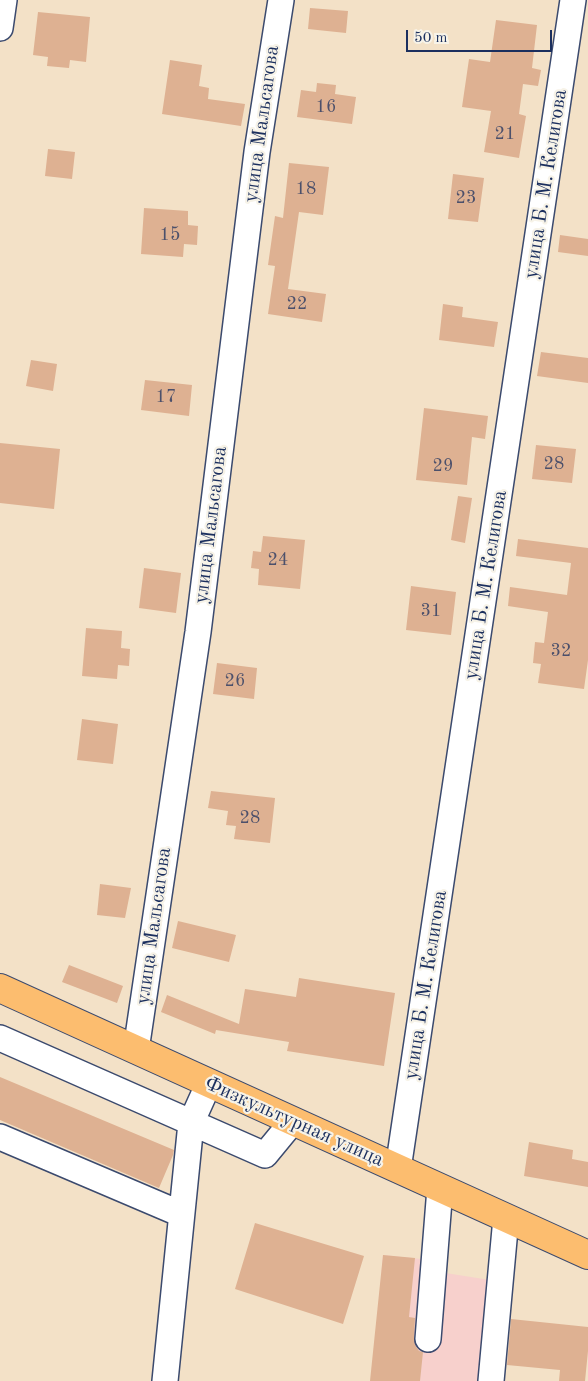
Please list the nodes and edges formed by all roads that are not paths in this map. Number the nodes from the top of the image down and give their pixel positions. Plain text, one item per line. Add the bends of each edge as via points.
1 (4, 0) edge
2 (281, 0) edge
3 (573, 0) edge
4 (0, 28) edge
5 (0, 988) edge
6 (0, 1038) edge
7 (136, 1050) junction
8 (209, 1083) junction
9 (293, 1121) junction
10 (191, 1122) junction
11 (0, 1137) edge
12 (398, 1169) junction
13 (440, 1188) junction
14 (181, 1214) junction
15 (506, 1218) junction
16 (588, 1255) edge
17 (428, 1339) dead end
18 (165, 1381) edge
19 (491, 1381) edge

1 - 4 street
2 - 7 street, улица Мальсагова via 257,152 198,632
3 - 12 street, улица Б. М. Келигова
5 - 7 main road, Физкультурная улица
6 - 10 street
7 - 8 main road, Физкультурная улица
8 - 9 main road, Физкультурная улица
8 - 10 street
9 - 10 street via 265,1155
9 - 12 main road, Физкультурная улица
10 - 14 street
11 - 14 street
12 - 13 main road, Физкультурная улица
13 - 15 main road, Физкультурная улица
13 - 17 street
14 - 18 street
15 - 16 main road, Физкультурная улица
15 - 19 street

